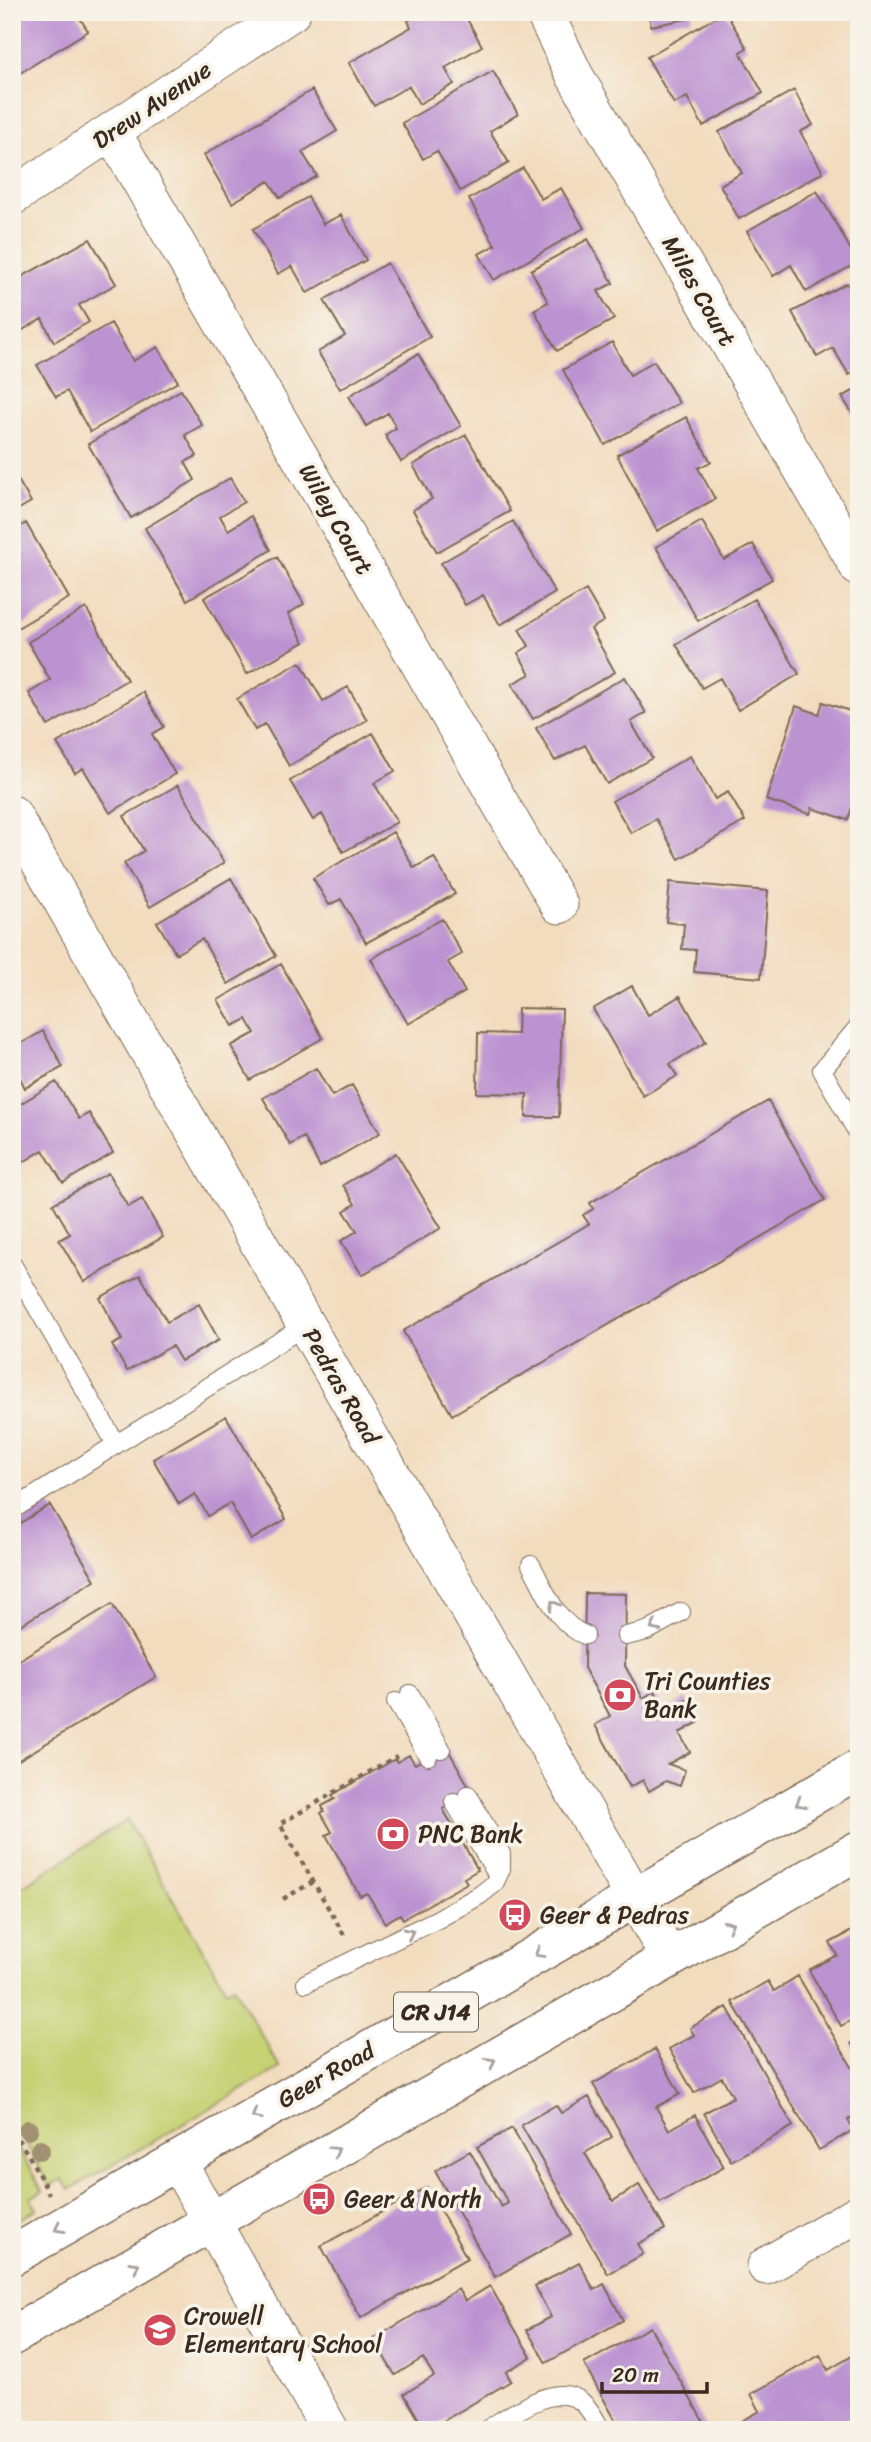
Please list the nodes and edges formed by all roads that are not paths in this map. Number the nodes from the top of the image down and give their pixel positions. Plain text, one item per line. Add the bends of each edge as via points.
1 (292, 12) edge
2 (544, 12) edge
3 (113, 132) junction
4 (12, 197) edge
5 (859, 568) edge
6 (12, 814) edge
7 (558, 905) dead end
8 (859, 1026) edge
9 (859, 1135) edge
10 (12, 1265) edge
11 (306, 1325) junction
12 (116, 1444) junction
13 (12, 1510) edge
14 (531, 1566) dead end
15 (681, 1612) dead end
16 (584, 1635) dead end
17 (626, 1636) dead end
18 (403, 1698) dead end
19 (435, 1753) dead end
20 (859, 1769) edge
21 (461, 1799) dead end
22 (859, 1850) edge
23 (634, 1898) junction
24 (670, 1959) junction
25 (306, 1983) dead end
26 (177, 2161) junction
27 (859, 2213) edge
28 (212, 2222) junction
29 (12, 2256) edge
30 (766, 2266) dead end
31 (12, 2336) edge
32 (330, 2430) edge
33 (486, 2430) edge
34 (601, 2430) edge

1 - 3 street, Drew Avenue
2 - 5 street, Miles Court via 575,76
3 - 4 street, Drew Avenue
3 - 7 street, Wiley Court
6 - 11 street, Pedras Road
8 - 9 lane via 822,1070
10 - 12 lane
11 - 12 lane
11 - 23 street, Pedras Road
12 - 13 lane
16 -> 14 lane via 560,1617
15 -> 17 lane via 647,1631
18 - 19 lane
20 -> 23 main road, Geer Road / CR J14
25 -> 21 lane via 438,1919 494,1884 501,1869 500,1854
24 -> 22 main road, CR J14
23 - 24 street, Pedras Road
23 -> 26 main road, Geer Road / CR J14
28 -> 24 main road, CR J14
26 - 28 street
26 -> 29 main road, Geer Road / CR J14
27 - 30 street
31 -> 28 main road, CR J14
28 - 32 street
33 - 34 lane via 555,2394 581,2401

